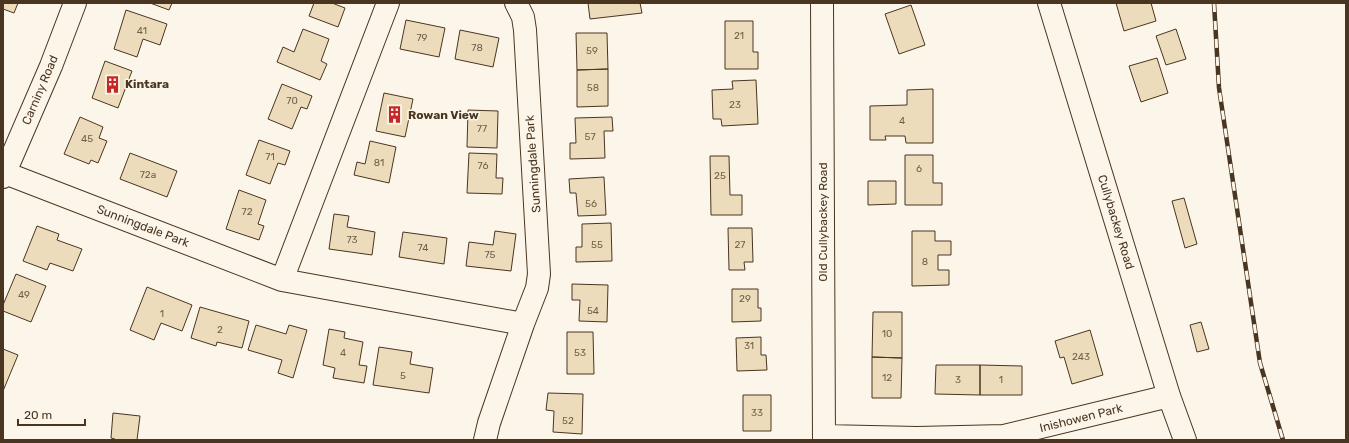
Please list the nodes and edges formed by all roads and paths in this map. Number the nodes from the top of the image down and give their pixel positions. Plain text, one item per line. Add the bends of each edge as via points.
1 (75, 3) edge
2 (388, 3) edge
3 (516, 3) edge
4 (822, 3) edge
5 (1049, 3) edge
6 (4, 175) edge
7 (282, 280) junction
8 (523, 324) junction
9 (1169, 396) junction
10 (824, 438) edge
11 (485, 440) edge
12 (1185, 440) edge

1 - 6 street, Carniny Road
2 - 7 street
3 - 8 street, Sunningdale Park via 523,17 525,30 539,268 537,288
4 - 10 street, Old Cullybackey Road
5 - 9 street, Cullybackey Road
6 - 7 street, Sunningdale Park
7 - 8 street, Sunningdale Park
8 - 11 street, Sunningdale Park
9 - 10 street, Inishowen Park via 1004,436
9 - 12 street, Cullybackey Road

